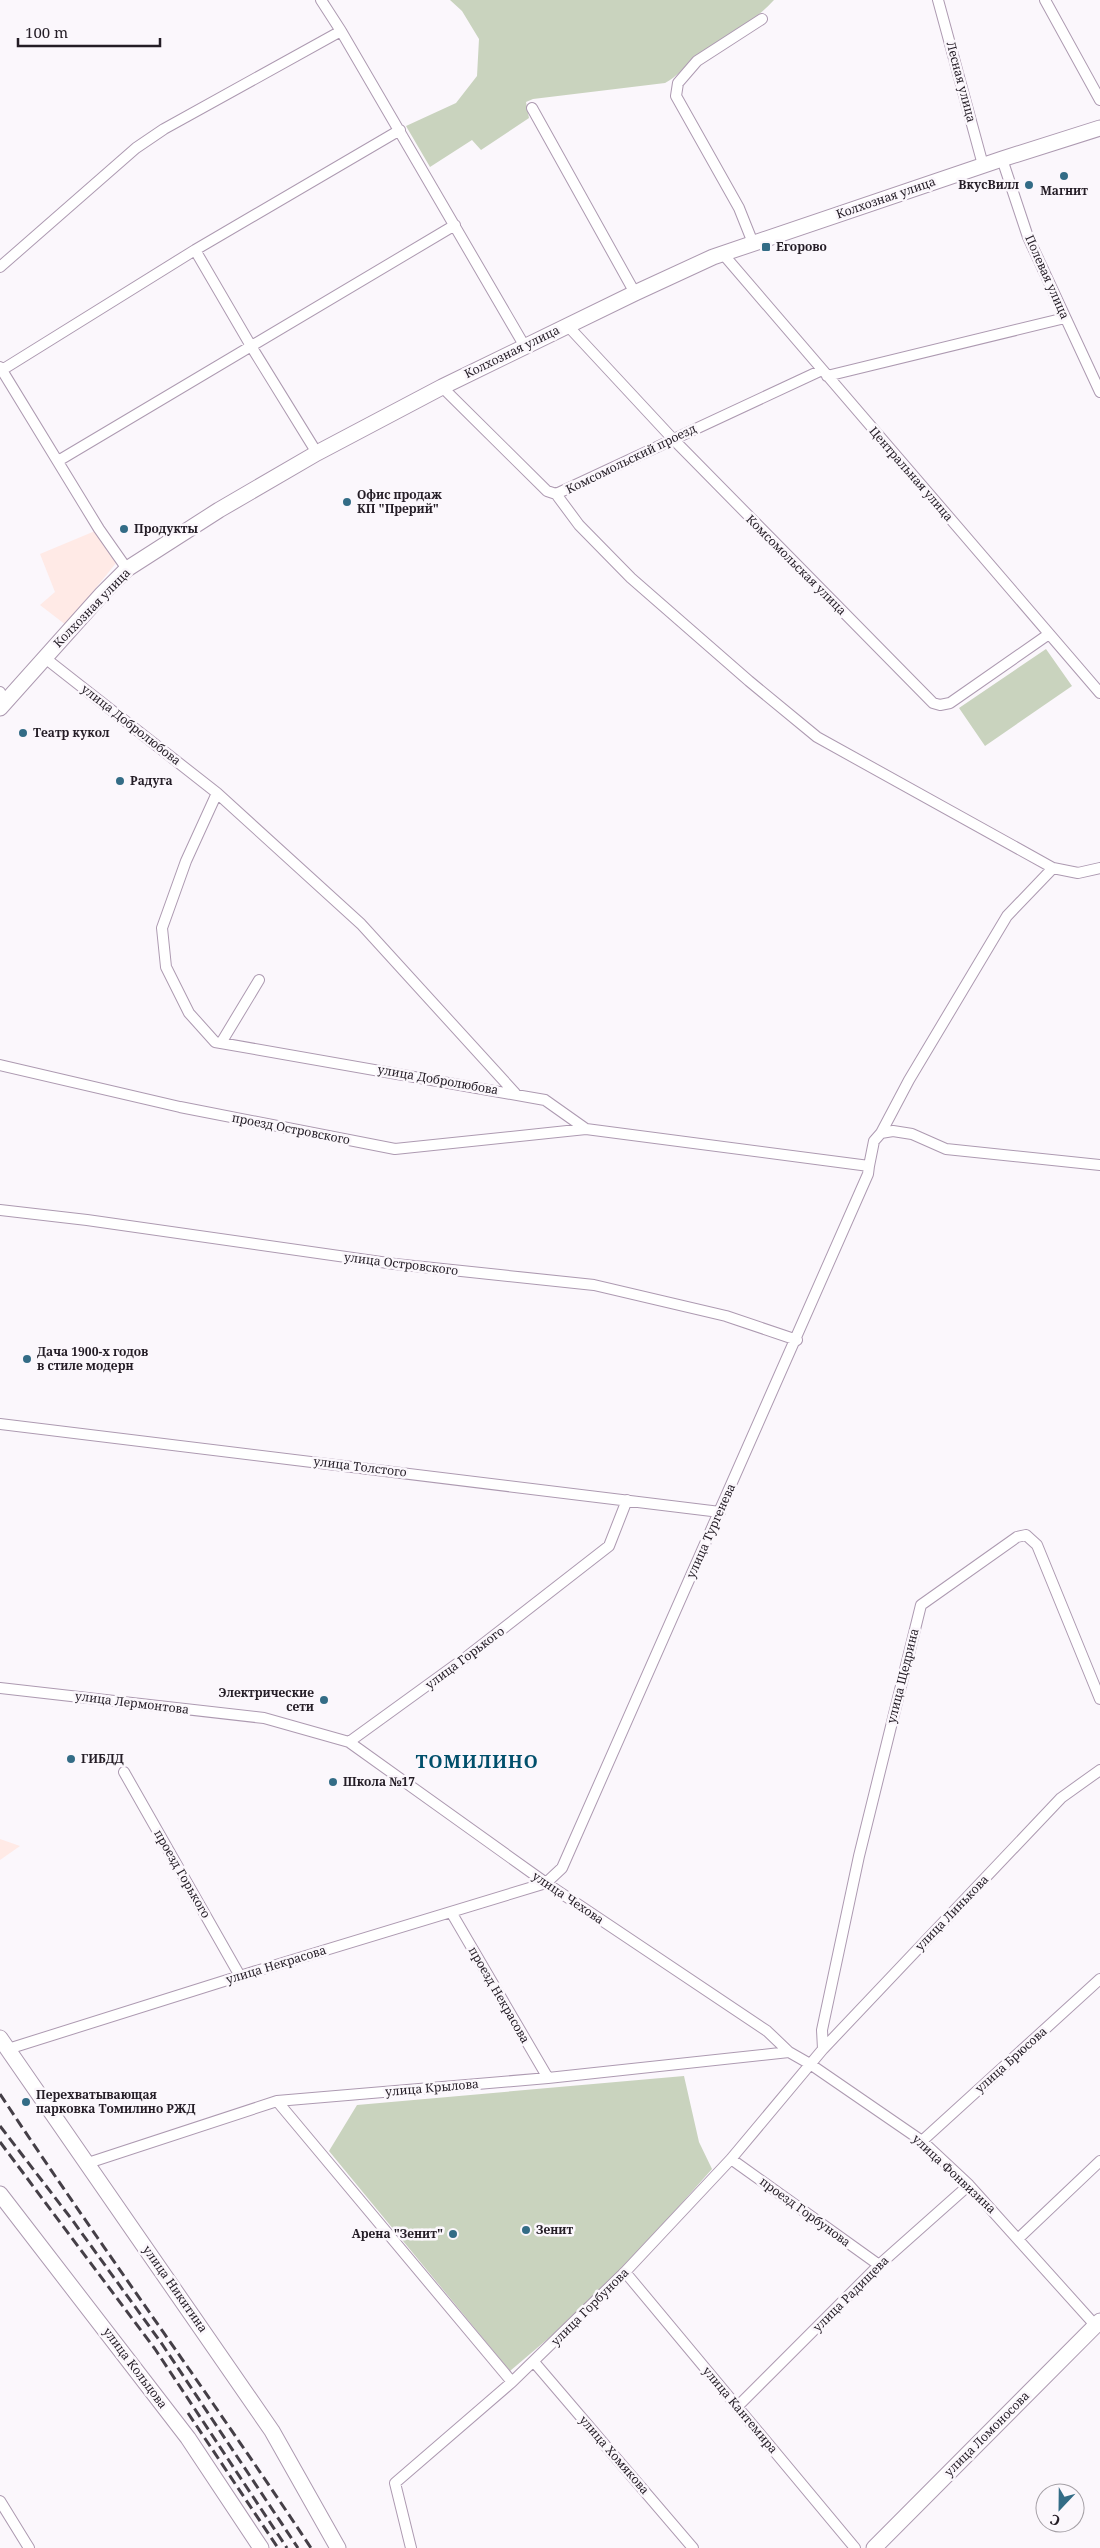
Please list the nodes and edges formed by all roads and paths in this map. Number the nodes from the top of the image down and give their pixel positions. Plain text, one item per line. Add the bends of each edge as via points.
1 (321, 0) edge
2 (938, 0) edge
3 (1045, 0) edge
4 (762, 19) dead end
5 (341, 31) junction
6 (1100, 100) edge
7 (532, 108) dead end
8 (1100, 128) edge
9 (400, 130) junction
10 (1002, 159) junction
11 (983, 165) junction
12 (455, 226) junction
13 (753, 243) junction
14 (195, 250) junction
15 (723, 254) junction
16 (0, 267) edge
17 (634, 292) junction
18 (1065, 318) junction
19 (566, 325) junction
20 (251, 346) junction
21 (524, 346) junction
22 (1, 369) edge
23 (824, 373) junction
24 (442, 387) junction
25 (1100, 392) edge
26 (672, 438) junction
27 (317, 453) junction
28 (58, 461) junction
29 (556, 494) junction
30 (127, 569) junction
31 (1049, 634) junction
32 (45, 658) junction
33 (1100, 693) edge
34 (1, 702) edge
35 (217, 793) junction
36 (1053, 868) junction
37 (1100, 868) edge
38 (259, 980) dead end
39 (221, 1043) junction
40 (0, 1065) edge
41 (515, 1093) junction
42 (586, 1129) junction
43 (881, 1133) junction
44 (1100, 1165) edge
45 (869, 1170) junction
46 (0, 1210) edge
47 (797, 1340) junction
48 (0, 1424) edge
49 (627, 1500) junction
50 (720, 1512) junction
51 (0, 1688) edge
52 (1100, 1699) edge
53 (349, 1742) junction
54 (1100, 1770) edge
55 (124, 1772) dead end
56 (546, 1883) junction
57 (451, 1912) junction
58 (240, 1976) junction
59 (1100, 1979) edge
60 (4, 2044) edge
61 (823, 2049) junction
62 (788, 2052) junction
63 (810, 2064) junction
64 (548, 2078) junction
65 (277, 2101) junction
66 (922, 2141) junction
67 (731, 2159) junction
68 (1100, 2161) edge
69 (85, 2164) junction
70 (969, 2185) junction
71 (0, 2194) edge
72 (1019, 2238) junction
73 (879, 2265) junction
74 (625, 2272) junction
75 (1098, 2323) edge
76 (534, 2362) junction
77 (512, 2382) junction
78 (737, 2407) junction
79 (0, 2501) edge
80 (29, 2548) edge
81 (261, 2548) edge
82 (338, 2548) edge
83 (411, 2548) edge
84 (693, 2548) edge
85 (855, 2548) edge
86 (874, 2548) edge

1 - 5 street
2 - 11 street, Лесная улица
3 - 6 street
4 - 13 street via 697,61 678,83 676,96 739,208
5 - 9 street
5 - 16 street via 164,129 136,148
7 - 17 street
8 - 10 main road, Колхозная улица
9 - 12 street
9 - 14 street
10 - 11 main road, Колхозная улица
10 - 18 street, Полевая улица via 1028,237
11 - 13 main road, Колхозная улица
12 - 20 street
12 - 21 street
13 - 15 main road, Колхозная улица
14 - 20 street
14 - 22 street
15 - 17 main road, Колхозная улица
15 - 23 street, Центральная улица
17 - 19 main road, Колхозная улица
18 - 23 street, Комсомольский проезд
18 - 25 street, Полевая улица
19 - 21 main road, Колхозная улица
19 - 26 street, Комсомольская улица
20 - 27 street
20 - 28 street
21 - 24 main road, Колхозная улица
22 - 28 street
23 - 26 street, Комсомольский проезд
23 - 31 street, Центральная улица
24 - 27 main road, Колхозная улица
24 - 29 street, Комсомольский проезд via 547,491
26 - 29 street, Комсомольский проезд
26 - 31 street, Комсомольская улица via 933,703 950,702
27 - 30 main road, Колхозная улица
28 - 30 street
29 - 36 street via 579,525 631,578 817,737
30 - 32 main road, Колхозная улица
31 - 33 street, Центральная улица
32 - 34 main road, Колхозная улица
32 - 35 street, улица Добролюбова
35 - 39 street via 186,861 162,928 166,967 189,1012 215,1042
35 - 41 street, улица Добролюбова via 361,924
36 - 37 street via 1078,873
36 - 43 street, улица Тургенева via 1007,916
38 - 39 street
39 - 41 street, улица Добролюбова via 480,1090
40 - 42 street, проезд Островского via 180,1106 396,1149
41 - 42 street via 546,1100
42 - 45 street, проезд Островского
43 - 44 street via 912,1134 946,1149
43 - 45 street, улица Тургенева via 874,1141
45 - 47 street, улица Тургенева
46 - 47 street, улица Островского via 394,1264 594,1285 726,1316
47 - 50 street, улица Тургенева
48 - 49 street, улица Толстого
49 - 50 street, улица Толстого
49 - 53 street, улица Горького via 609,1546 470,1655
50 - 56 street, улица Тургенева via 562,1868
51 - 53 street, улица Лермонтова via 264,1718
52 - 61 street, улица Щедрина via 1037,1544 1026,1535 1017,1536 921,1605 859,1856 822,2030
53 - 56 street, улица Чехова
54 - 61 street, улица Линькова via 1062,1798
55 - 58 street, проезд Горького
56 - 57 street, улица Некрасова
56 - 62 street, улица Чехова via 767,2031
57 - 58 street, улица Некрасова
57 - 64 street, проезд Некрасова
58 - 60 street, улица Некрасова
59 - 66 street, улица Брюсова
60 - 69 main road, улица Никитина
61 - 63 street, улица Линькова
62 - 63 street, улица Фонвизина
62 - 64 street, улица Крылова
63 - 66 street, улица Фонвизина
63 - 67 street, улица Горбунова
64 - 65 street, улица Крылова
65 - 69 street, улица Крылова
65 - 77 street
66 - 70 street, улица Фонвизина
67 - 73 street, проезд Горбунова
67 - 74 street, улица Горбунова
68 - 72 street
69 - 82 main road, улица Никитина via 272,2431
70 - 72 street, улица Фонвизина
70 - 73 street, улица Радищева
71 - 81 main road, улица Кольцова via 188,2438
72 - 75 street, улица Фонвизина
73 - 78 street, улица Радищева
74 - 76 street, улица Горбунова
74 - 78 street, улица Кантемира
75 - 86 main road, улица Ломоносова
76 - 77 street, улица Горбунова
76 - 84 street, улица Хомякова
77 - 83 street, улица Горбунова via 395,2483
78 - 85 street, улица Кантемира
79 - 80 street

